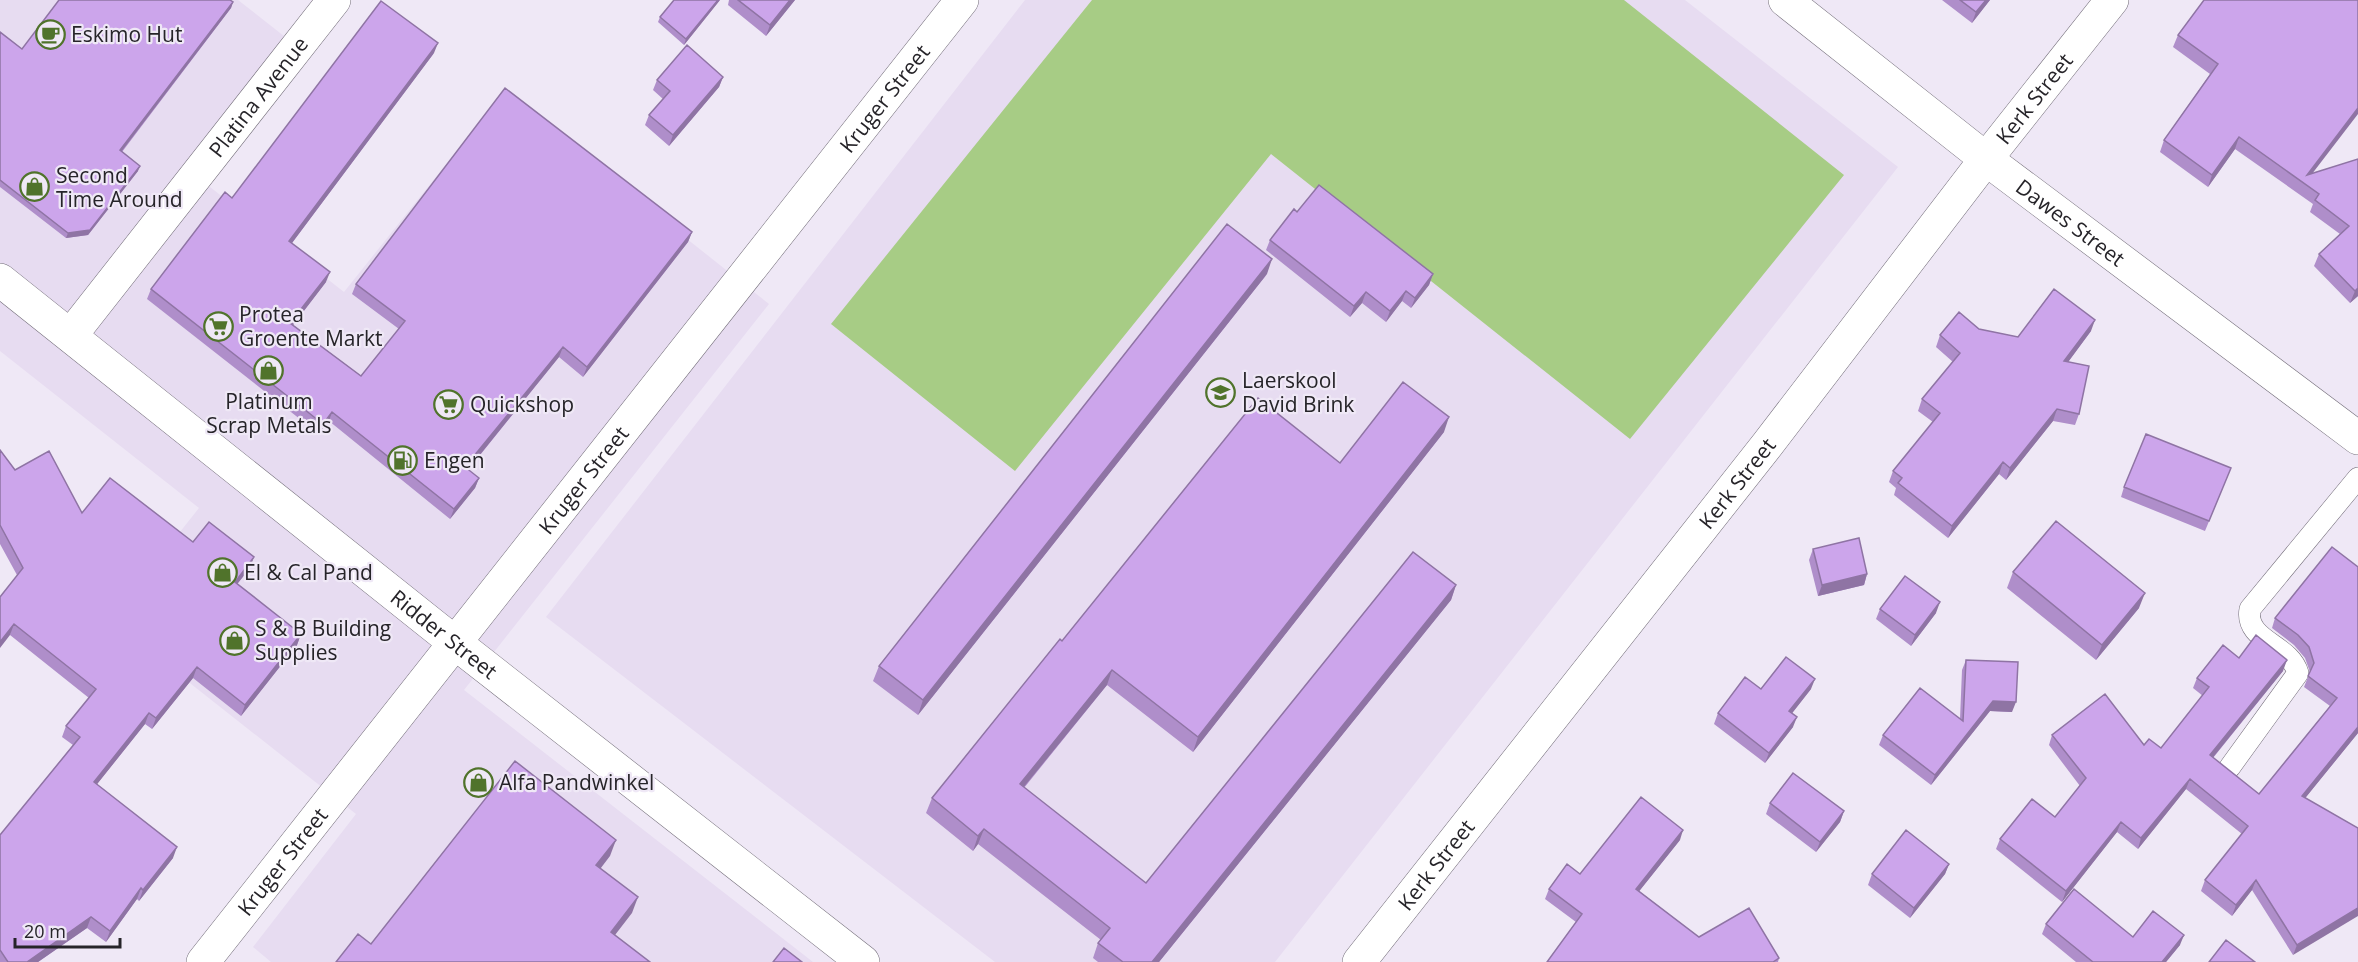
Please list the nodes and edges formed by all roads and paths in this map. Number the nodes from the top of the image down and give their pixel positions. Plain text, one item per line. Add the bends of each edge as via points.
1 (334, 0) edge
2 (962, 0) edge
3 (1785, 0) edge
4 (2112, 0) edge
5 (1986, 159) junction
6 (0, 280) edge
7 (71, 335) junction
8 (2358, 438) edge
9 (2358, 478) edge
10 (454, 642) junction
11 (2230, 767) dead end
12 (203, 962) edge
13 (863, 962) edge
14 (1359, 962) edge

1 - 7 street, Platina Avenue
2 - 10 street, Kruger Street
3 - 5 street, Dawes Street
4 - 5 street, Kerk Street
5 - 8 street, Dawes Street
5 - 14 street, Kerk Street via 1767,445
6 - 7 street, Ridder Street
7 - 10 street, Ridder Street
9 - 11 lane via 2250,609 2251,628 2295,662 2298,673
10 - 12 street, Kruger Street
10 - 13 street, Ridder Street

